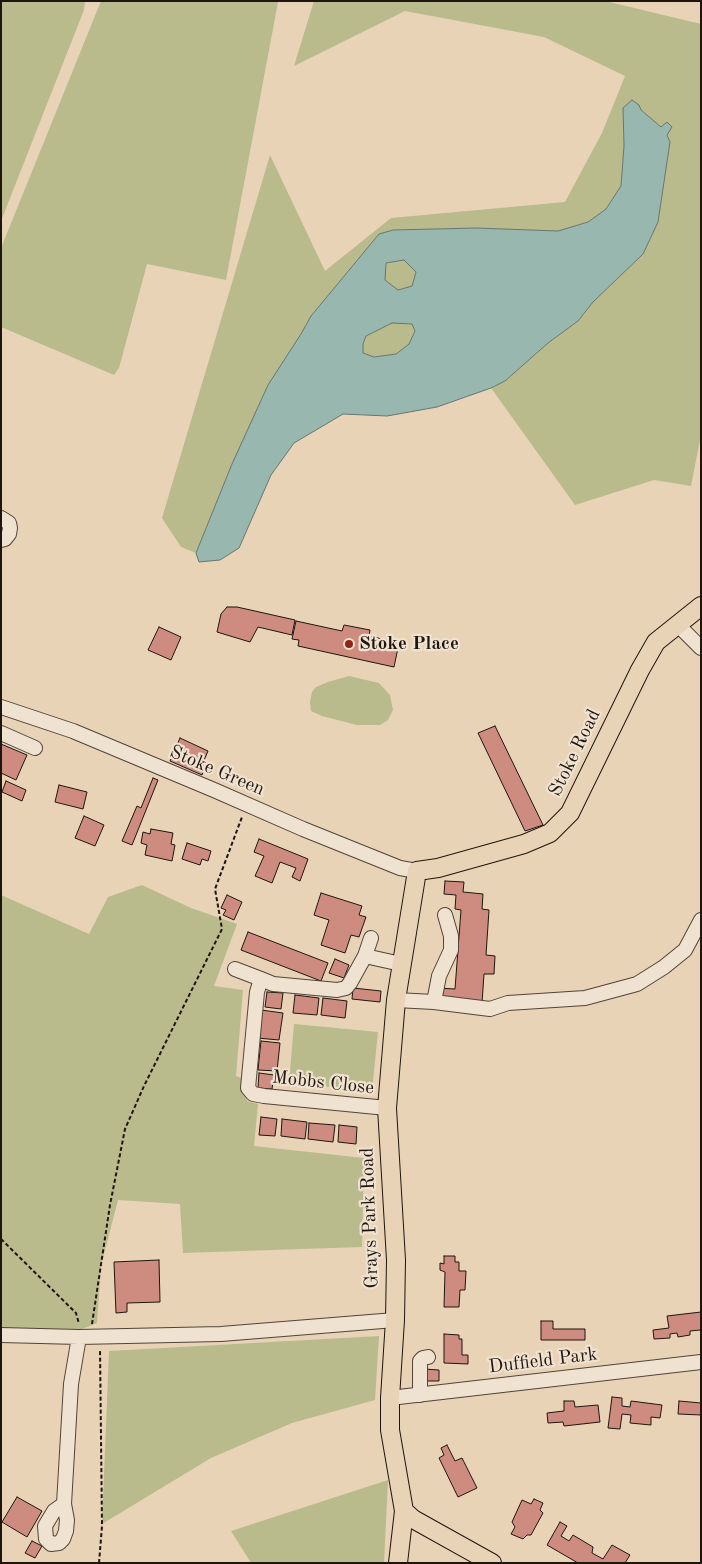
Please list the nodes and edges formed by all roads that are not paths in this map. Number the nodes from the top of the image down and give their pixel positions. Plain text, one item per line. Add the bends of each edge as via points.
1 (1, 518) edge
2 (1, 540) edge
3 (701, 606) edge
4 (677, 624) junction
5 (701, 648) edge
6 (1, 708) edge
7 (1, 733) edge
8 (35, 748) dead end
9 (417, 871) junction
10 (445, 915) dead end
11 (701, 920) edge
12 (371, 938) dead end
13 (365, 956) junction
14 (401, 964) junction
15 (235, 969) dead end
16 (261, 980) junction
17 (396, 1000) junction
18 (434, 1002) junction
19 (387, 1108) junction
20 (394, 1320) junction
21 (1, 1335) edge
22 (90, 1336) junction
23 (428, 1358) dead end
24 (701, 1362) edge
25 (420, 1395) junction
26 (390, 1398) junction
27 (64, 1504) dead end
28 (404, 1511) junction
29 (398, 1563) edge
30 (492, 1563) edge

1 - 2 street via 10,528 9,534
3 - 4 main road, Stoke Road
4 - 5 street
4 - 9 main road, Stoke Road via 656,642 570,813 550,833 524,844
6 - 9 street, Stoke Green via 73,731 303,829 400,868
7 - 8 street
9 - 14 main road, Grays Park Road
10 - 18 street via 451,950 439,976
11 - 18 street via 685,950 637,984 585,998 508,1003 490,1009
12 - 13 street
13 - 14 street
13 - 16 street via 350,983 338,990
14 - 17 main road, Grays Park Road
15 - 16 street
16 - 19 street, Mobbs Close via 257,992 248,1088 254,1094 274,1097
17 - 18 street
17 - 19 main road, Grays Park Road
19 - 20 main road, Grays Park Road via 396,1260
20 - 22 street via 221,1334
20 - 26 main road, Grays Park Road
21 - 22 street
22 - 27 street via 71,1384
23 - 25 street via 420,1361
24 - 25 street, Duffield Park
25 - 26 street, Duffield Park
26 - 28 main road, Grays Park Road via 390,1430
28 - 29 main road, Grays Park Road
28 - 30 main road

